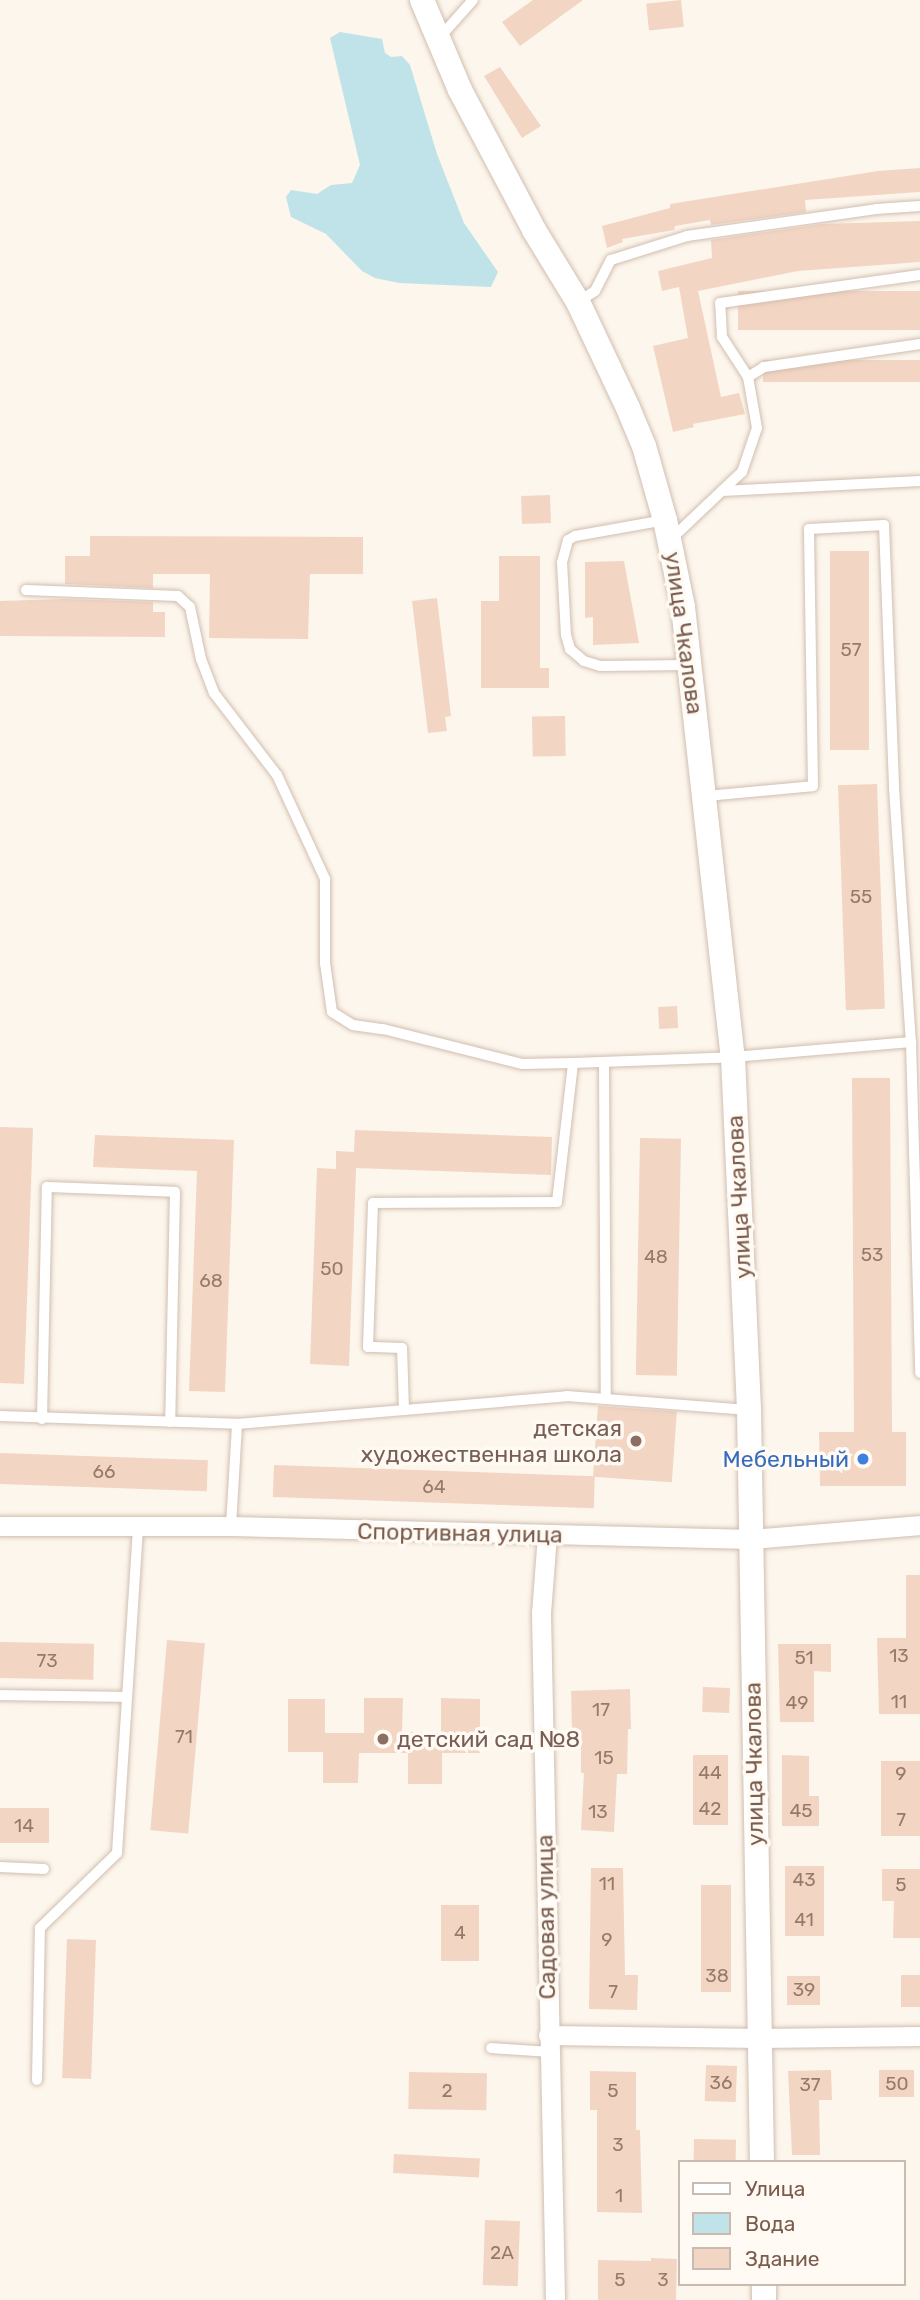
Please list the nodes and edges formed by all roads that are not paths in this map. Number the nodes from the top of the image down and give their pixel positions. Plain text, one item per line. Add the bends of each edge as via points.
1 (422, 0) edge
2 (473, 0) edge
3 (438, 39) junction
4 (920, 206) edge
5 (920, 275) edge
6 (578, 302) junction
7 (920, 344) edge
8 (748, 377) junction
9 (920, 481) edge
10 (722, 491) junction
11 (668, 530) junction
12 (26, 590) dead end
13 (690, 666) junction
14 (706, 796) junction
15 (911, 1042) junction
16 (733, 1057) junction
17 (604, 1062) junction
18 (573, 1063) junction
19 (920, 1373) edge
20 (606, 1399) junction
21 (404, 1410) junction
22 (749, 1410) junction
23 (0, 1416) edge
24 (41, 1419) junction
25 (170, 1422) junction
26 (237, 1424) junction
27 (920, 1525) edge
28 (0, 1526) edge
29 (232, 1527) junction
30 (138, 1528) junction
31 (547, 1535) junction
32 (751, 1539) junction
33 (0, 1695) edge
34 (127, 1697) junction
35 (0, 1867) edge
36 (44, 1868) dead end
37 (920, 2036) edge
38 (760, 2038) junction
39 (549, 2043) junction
40 (491, 2048) dead end
41 (37, 2080) dead end
42 (762, 2160) edge
43 (555, 2300) edge

1 - 3 street, улица Чкалова
2 - 3 lane
3 - 6 street, улица Чкалова via 534,230
4 - 6 lane via 687,236 611,260 595,291
5 - 8 lane via 720,303 722,337
6 - 11 street, улица Чкалова via 644,446
7 - 8 lane via 764,367
8 - 10 lane via 757,428 742,472
9 - 10 lane
10 - 11 lane
11 - 13 street, улица Чкалова
11 - 13 lane via 568,540 562,562 566,635 570,649 584,661 600,666
12 - 18 lane via 178,596 190,607 214,693 277,775 325,879 332,1012 353,1025 522,1064
13 - 14 street, улица Чкалова
14 - 15 lane via 813,786 809,529 884,525 894,788
14 - 16 street, улица Чкалова
15 - 16 lane
15 - 19 lane
16 - 17 lane
16 - 22 street, улица Чкалова
17 - 18 lane
17 - 20 lane
18 - 21 lane via 557,1202 373,1203 368,1347 402,1348
20 - 21 lane via 567,1396
20 - 22 lane
21 - 26 lane
22 - 32 street, улица Чкалова
23 - 24 lane
24 - 25 lane
24 - 25 lane via 47,1188 175,1192
25 - 26 lane
26 - 29 lane
27 - 32 street, Спортивная улица
28 - 30 street, Спортивная улица
29 - 30 street, Спортивная улица
29 - 31 street, Спортивная улица
30 - 34 lane
31 - 32 street, Спортивная улица
31 - 39 street, Садовая улица via 541,1614
32 - 38 street, улица Чкалова
33 - 34 lane
34 - 41 lane via 117,1853 40,1928
35 - 36 lane
37 - 38 street
38 - 39 street
38 - 42 street, улица Чкалова
39 - 40 lane
39 - 43 street, Садовая улица

